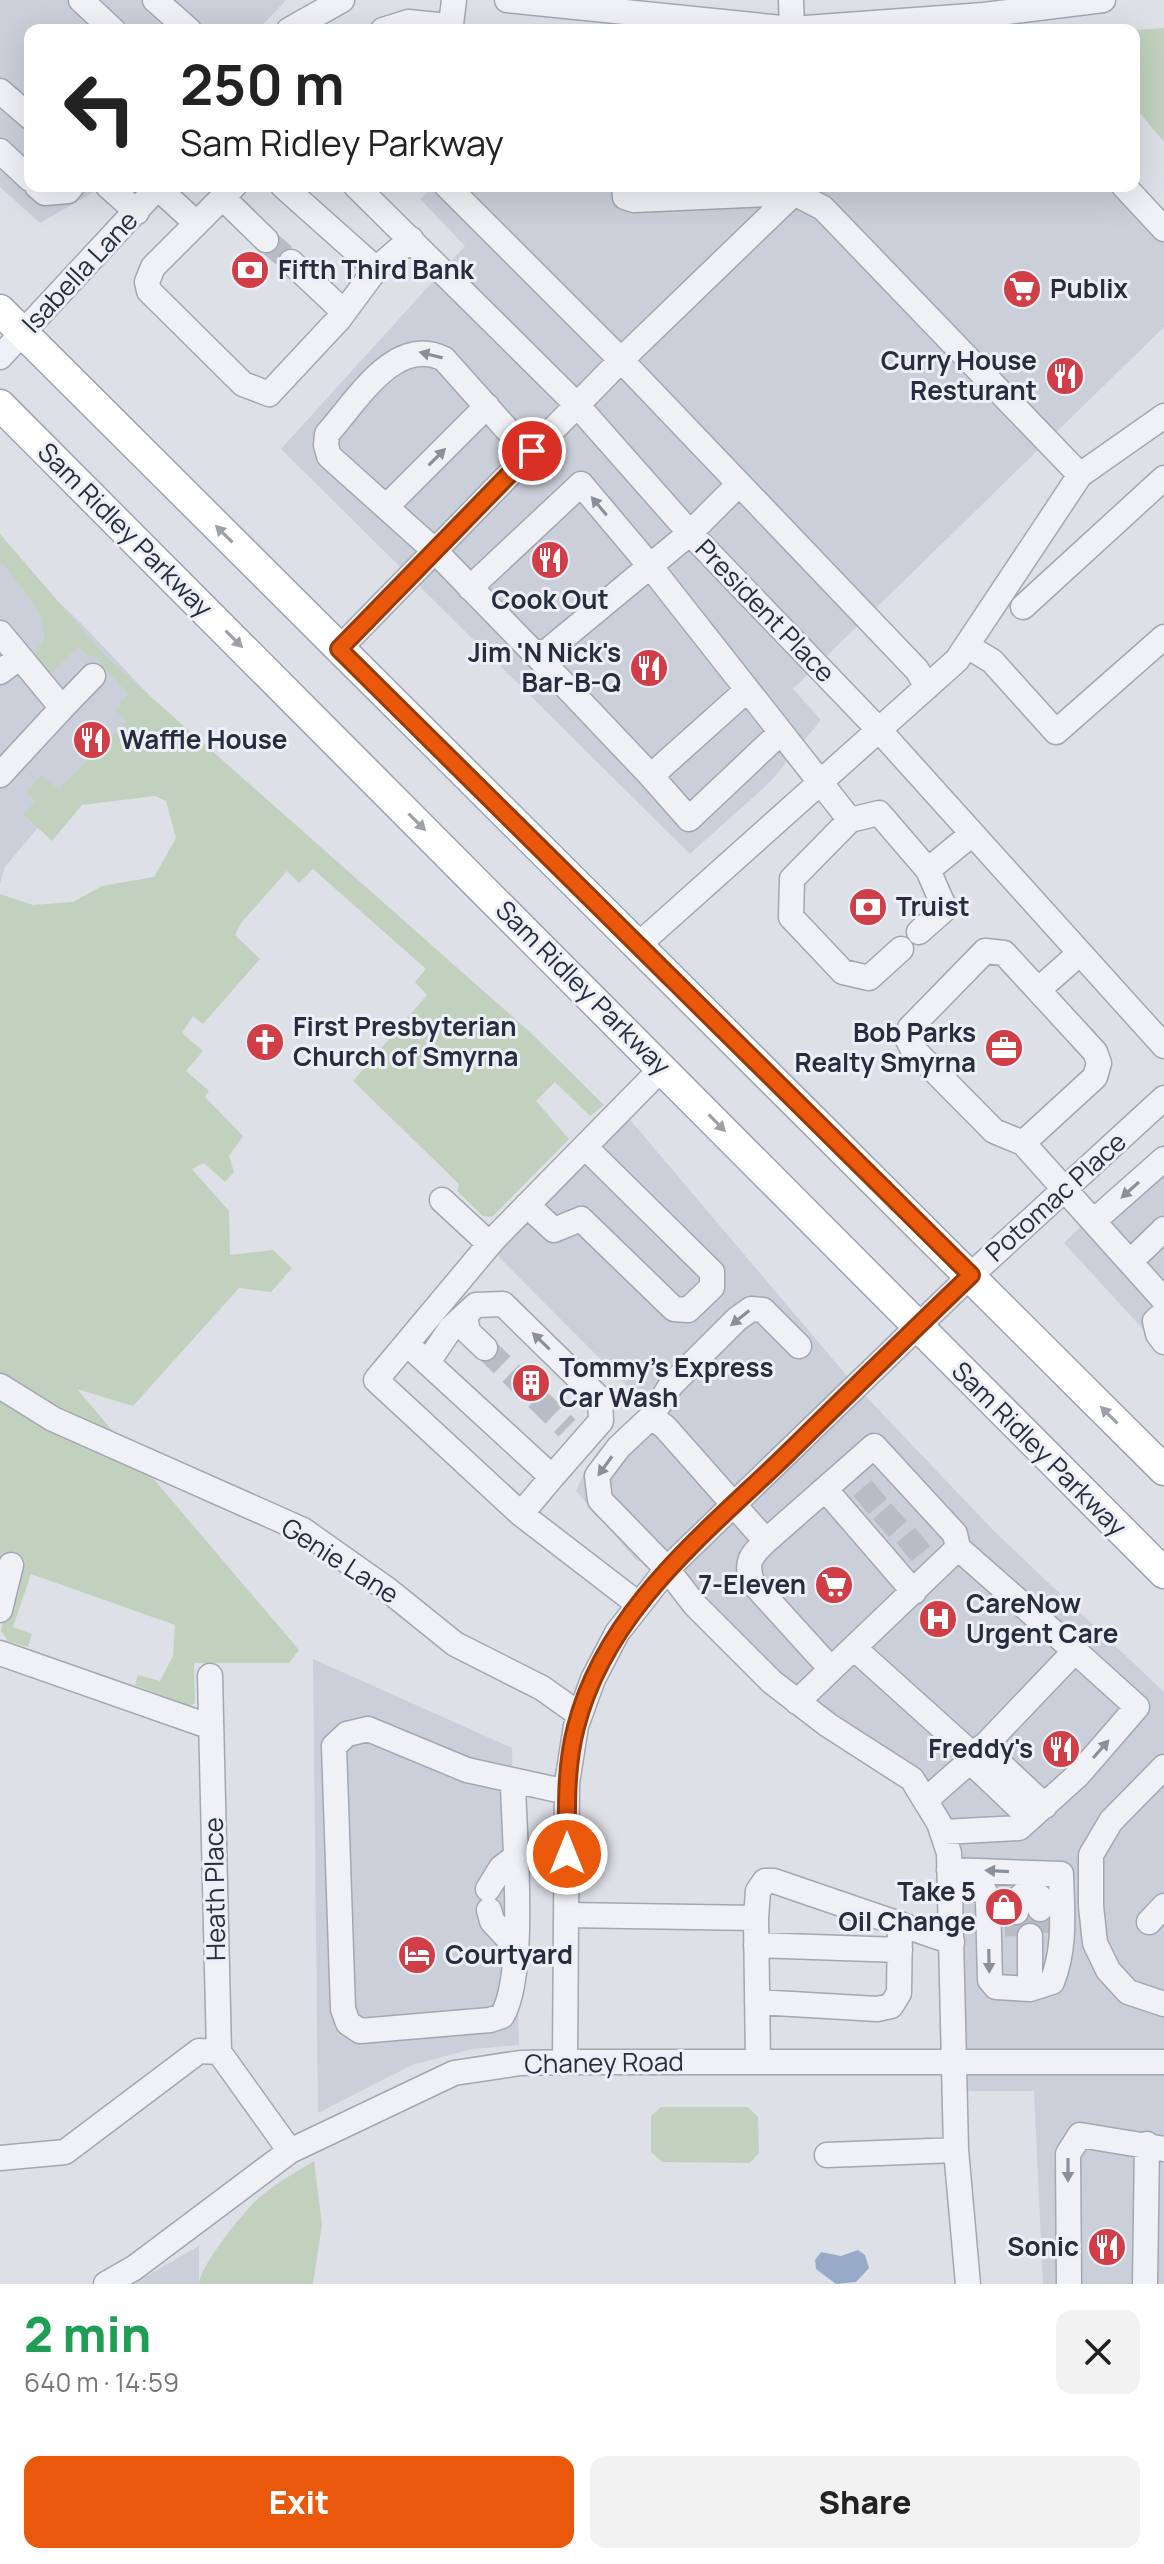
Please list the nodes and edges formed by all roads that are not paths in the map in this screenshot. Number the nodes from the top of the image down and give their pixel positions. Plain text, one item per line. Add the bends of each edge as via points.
1 (81, 0) edge
2 (155, 0) edge
3 (342, 0) edge
4 (507, 0) edge
5 (791, 0) edge
6 (1103, 0) edge
7 (984, 7) edge
8 (451, 18) edge
9 (107, 24) edge
10 (182, 24) edge
11 (300, 24) edge
12 (402, 24) edge
13 (743, 24) edge
14 (792, 24) edge
15 (836, 24) edge
16 (0, 91) edge
17 (24, 112) edge
18 (0, 151) edge
19 (24, 173) edge
20 (115, 192) edge
21 (155, 192) edge
22 (164, 192) edge
23 (229, 192) edge
24 (290, 192) edge
25 (453, 192) edge
26 (625, 192) edge
27 (1130, 192) edge
28 (794, 193) junction
29 (383, 195) edge
30 (137, 212) junction
31 (196, 223) junction
32 (1164, 229) edge
33 (411, 239) junction
34 (266, 240) tunnel mouth
35 (291, 262) tunnel mouth
36 (376, 269) junction
37 (0, 310) edge
38 (344, 312) junction
39 (23, 333) junction
40 (0, 357) edge
41 (621, 360) junction
42 (0, 405) edge
43 (577, 405) junction
44 (487, 406) junction
45 (1164, 416) edge
46 (529, 454) junction
47 (1080, 475) junction
48 (1164, 478) edge
49 (739, 484) junction
50 (386, 507) junction
51 (690, 533) junction
52 (435, 551) junction
53 (650, 566) junction
54 (470, 588) junction
55 (1023, 607) dead end
56 (1, 636) edge
57 (1164, 637) edge
58 (967, 646) junction
59 (339, 649) junction
60 (20, 657) junction
61 (539, 658) junction
62 (0, 672) edge
63 (93, 676) dead end
64 (927, 687) junction
65 (746, 691) junction
66 (62, 708) junction
67 (879, 730) junction
68 (780, 733) junction
69 (0, 775) edge
70 (651, 776) junction
71 (820, 784) junction
72 (850, 820) junction
73 (972, 834) junction
74 (928, 870) junction
75 (636, 947) junction
76 (1080, 953) junction
77 (1038, 990) junction
78 (1164, 1046) edge
79 (663, 1067) junction
80 (1164, 1098) edge
81 (1023, 1143) junction
82 (585, 1147) junction
83 (1164, 1159) edge
84 (1065, 1188) junction
85 (442, 1200) dead end
86 (527, 1205) junction
87 (1095, 1220) junction
88 (1164, 1229) edge
89 (493, 1240) junction
90 (1131, 1261) junction
91 (971, 1275) junction
92 (1164, 1300) edge
93 (1164, 1313) edge
94 (465, 1315) junction
95 (916, 1328) junction
96 (1164, 1342) edge
97 (407, 1343) junction
98 (799, 1346) dead end
99 (485, 1348) tunnel mouth
100 (428, 1362) junction
101 (0, 1386) edge
102 (651, 1417) junction
103 (1164, 1470) edge
104 (552, 1477) junction
105 (825, 1489) junction
106 (735, 1504) junction
107 (521, 1514) junction
108 (766, 1541) junction
109 (958, 1548) junction
110 (11, 1565) dead end
111 (667, 1569) junction
112 (1164, 1573) edge
113 (914, 1592) junction
114 (638, 1604) junction
115 (0, 1610) edge
116 (854, 1648) junction
117 (1075, 1651) junction
118 (0, 1653) edge
119 (831, 1669) junction
120 (210, 1676) dead end
121 (797, 1702) junction
122 (580, 1715) junction
123 (211, 1727) junction
124 (975, 1755) junction
125 (1164, 1767) edge
126 (513, 1783) junction
127 (567, 1792) junction
128 (927, 1799) junction
129 (1037, 1812) junction
130 (943, 1832) junction
131 (514, 1858) junction
132 (950, 1877) junction
133 (1029, 1913) junction
134 (566, 1915) junction
135 (756, 1918) junction
136 (900, 1924) junction
137 (952, 1942) junction
138 (756, 1945) junction
139 (516, 1947) junction
140 (900, 1950) junction
141 (1030, 1978) junction
142 (757, 2002) junction
143 (1164, 2004) edge
144 (219, 2052) junction
145 (953, 2060) junction
146 (565, 2062) junction
147 (758, 2062) junction
148 (1164, 2062) edge
149 (1155, 2146) edge
150 (956, 2150) junction
151 (290, 2151) junction
152 (827, 2155) dead end
153 (0, 2158) edge
154 (106, 2284) edge
155 (968, 2284) edge
156 (1069, 2284) edge
157 (1145, 2284) edge

1 - 9 street
2 - 10 street
3 - 11 street
4 - 13 street
5 - 14 street
6 - 7 street
7 - 15 street
8 - 12 street
16 - 17 street
18 - 19 street
20 - 30 street
21 - 30 street, Isabella Lane
22 - 31 street
23 - 31 street
23 - 34 street
24 - 36 street
25 - 41 street
26 - 28 street via 634,200
27 - 32 street
28 - 41 street
28 - 47 street via 841,225
29 - 33 street, President Place
30 - 39 street, Isabella Lane
31 - 38 street via 153,267 149,291 243,384 269,394
33 - 36 street
33 - 43 street, President Place
35 - 38 street
36 - 38 street
37 - 39 main road
39 - 40 street, Isabella Lane
59 -> 39 main road
41 - 43 street
41 - 49 street
42 -> 79 main road, Sam Ridley Parkway
43 - 46 street
43 - 51 street, President Place
44 - 46 street
50 -> 44 street
44 -> 50 street via 432,352 412,352 390,365 327,434 326,445 329,456
45 - 47 street
46 - 52 street
47 - 58 street
48 - 55 street
49 - 51 street
49 - 64 street via 917,670
50 - 52 street
51 - 53 street
51 - 67 street, President Place
52 - 54 street
52 - 59 street
53 -> 54 street via 581,484
53 - 61 street
53 - 65 street
54 - 61 street
56 - 60 street
57 - 58 street via 1056,732 992,661
58 - 64 street
59 - 75 main road
60 - 62 street
60 - 66 street
61 - 70 street
63 - 66 street
64 - 67 street
65 - 68 street
65 - 70 street
66 - 69 street
67 - 71 street
67 - 73 street, President Place
68 - 70 street via 689,819
68 - 71 street
71 - 72 street
71 - 75 street
72 - 74 street via 879,813
72 - 74 street via 792,879 791,917 843,972 869,978 945,909
73 - 74 street
73 - 76 street, President Place
75 - 91 main road
76 - 77 street
76 - 78 street, President Place
77 - 81 street via 1099,1063 1095,1077
77 - 81 street via 1004,953 985,951 910,1028 907,1038 994,1131
79 - 82 street
79 -> 95 main road, Sam Ridley Parkway
80 - 84 street, Potomac Place
81 - 84 street
82 - 86 street
82 - 86 street via 712,1272 712,1287 688,1310 674,1309 581,1219 554,1230
83 -> 87 street
84 - 87 street
84 - 91 street, Potomac Place
85 - 89 street via 483,1238
86 - 89 street
87 - 90 street
88 - 90 street
89 - 97 street
90 - 92 street
91 - 95 street, Potomac Place
103 -> 91 main road
93 - 96 street via 1155,1321
94 - 99 street via 468,1332
94 - 100 street
104 -> 94 street via 574,1436 601,1421 600,1399 503,1304 476,1305
95 - 106 street, Potomac Place
95 - 112 main road, Sam Ridley Parkway
97 - 100 street
97 - 107 street via 376,1380
98 -> 102 street via 763,1310 751,1309 671,1385
100 - 104 street
101 - 122 street, Genie Lane via 53,1419 303,1530 455,1644 542,1688
102 - 106 street
102 -> 111 street via 597,1476 600,1500
104 - 107 street
105 - 108 street
105 - 109 street via 874,1446 892,1478 935,1526 955,1534
105 - 113 street via 854,1510 897,1558
106 - 108 street
106 - 111 street, Potomac Place
107 - 114 street
108 - 119 street via 751,1555 747,1567 752,1582
109 - 113 street
109 - 117 street
110 - 115 street
111 - 114 street, Potomac Place
111 - 121 street via 724,1636
113 - 116 street
114 - 122 street, Potomac Place via 617,1633
116 - 119 street
116 - 124 street
117 - 124 street
129 -> 117 street via 1078,1775 1137,1707
118 - 123 street
119 - 121 street
120 - 123 street, Heath Place
121 - 128 street via 884,1758 912,1779
122 - 127 street, Potomac Place
123 - 144 street, Heath Place
124 - 128 street
124 - 129 street
125 - 143 street via 1111,1821 1091,1855 1091,1906 1095,1943 1108,1970 1128,1992
126 - 127 street
126 - 131 street
126 - 139 street via 368,1729 347,1734 334,1746 343,2009 348,2023 360,2031 502,2016 513,1996
127 - 134 street, Potomac Place
128 - 130 street
129 - 130 street via 1019,1828
130 - 132 street
131 - 139 street
131 - 139 street via 501,1868 488,1899 492,1921
133 -> 132 street
132 - 137 street
132 -> 141 street via 979,1888 988,1900 990,1980 1006,1990
133 - 141 street
133 - 141 street via 1061,1874 1060,1961 1052,1982
134 - 135 street
134 - 146 street, Potomac Place
135 - 136 street via 760,1886 774,1881
135 - 138 street
136 - 137 street
136 - 140 street
137 - 145 street
138 - 140 street
138 - 142 street
140 - 142 street via 899,1993 891,2006
142 - 147 street
144 - 151 street
144 - 153 street via 199,2051 65,2152
145 - 147 street, Chaney Road
145 - 148 street, Chaney Road
145 - 150 street
146 - 147 street, Chaney Road
146 - 151 street, Chaney Road via 454,2073
149 -> 156 street via 1080,2135 1068,2154
149 - 157 street
150 - 152 street
150 - 155 street
151 - 154 street, Chaney Road

